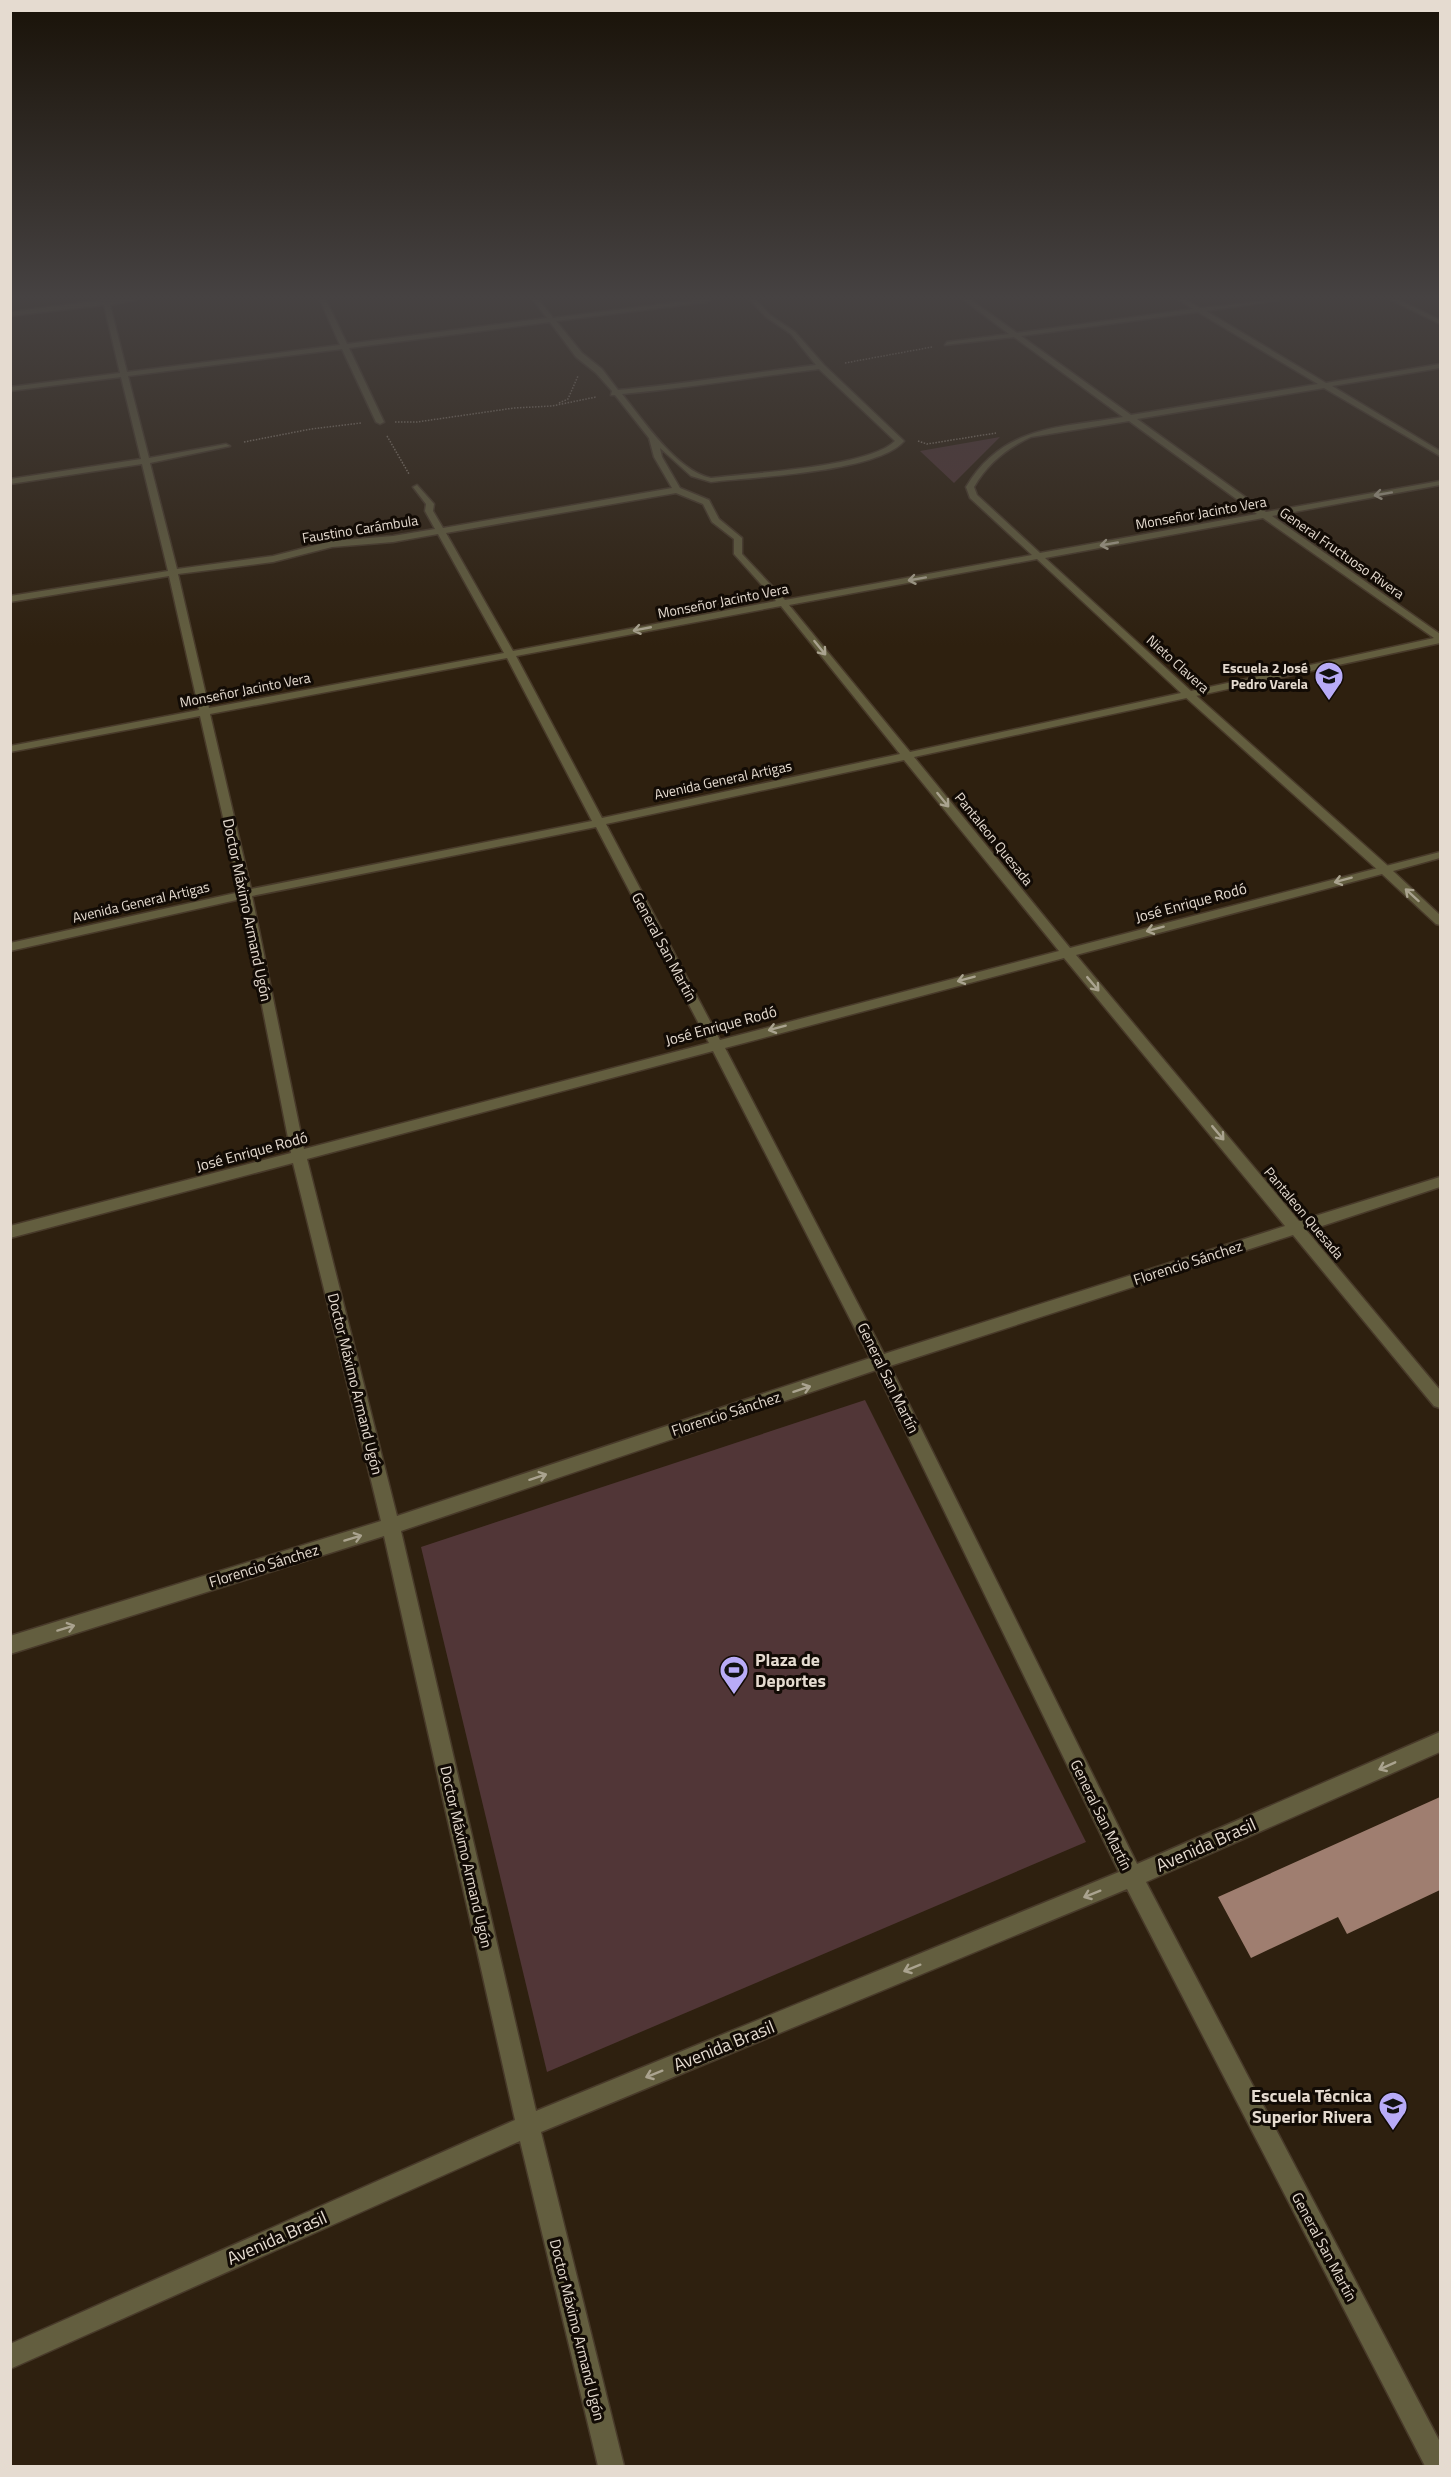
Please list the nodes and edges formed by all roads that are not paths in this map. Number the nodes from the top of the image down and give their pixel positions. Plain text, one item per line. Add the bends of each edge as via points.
1 (134, 416) edge
2 (377, 416) edge
3 (634, 416) edge
4 (873, 416) edge
5 (1139, 416) edge
6 (1376, 416) edge
7 (1131, 417) junction
8 (380, 422) road end
9 (653, 438) junction
10 (226, 446) road end
11 (1440, 454) edge
12 (146, 461) junction
13 (10, 482) edge
14 (1440, 483) edge
15 (417, 487) road end
16 (677, 489) junction
17 (1264, 515) junction
18 (438, 530) junction
19 (1039, 557) junction
20 (173, 573) junction
21 (10, 599) edge
22 (783, 603) junction
23 (1440, 639) edge
24 (510, 654) junction
25 (1187, 693) junction
26 (202, 712) junction
27 (10, 749) edge
28 (907, 756) junction
29 (597, 823) junction
30 (1440, 855) edge
31 (1384, 869) junction
32 (246, 894) junction
33 (1440, 921) edge
34 (10, 947) edge
35 (1066, 953) junction
36 (716, 1044) junction
37 (299, 1157) junction
38 (1440, 1182) edge
39 (1297, 1228) junction
40 (10, 1232) edge
41 (880, 1362) junction
42 (1440, 1401) edge
43 (391, 1526) junction
44 (10, 1645) edge
45 (1440, 1743) edge
46 (1132, 1877) junction
47 (528, 2126) junction
48 (10, 2358) edge
49 (611, 2466) edge
50 (1439, 2466) edge

1 - 12 street, Doctor Máximo Armand Ugón
2 - 8 street
3 - 9 street
4 - 9 street via 900,441 872,458 724,478 694,476
5 - 7 street
6 - 11 street
7 - 17 street, General Fructuoso Rivera
7 - 19 street, Nieto Clavera via 1029,435 1009,445 970,487 973,496
9 - 16 street via 658,457
10 - 12 street
12 - 13 street
12 - 20 street, Doctor Máximo Armand Ugón
14 -> 17 street, Monseñor Jacinto Vera
15 - 18 street, General San Martín via 430,504 429,511
16 - 18 street, Faustino Carámbula
16 - 22 street, Pantaleon Quesada via 706,502 715,520 738,538 738,554
17 -> 19 street, Monseñor Jacinto Vera
17 - 23 street, General Fructuoso Rivera
18 - 20 street, Faustino Carámbula via 393,539 332,544 273,559
18 - 24 street, General San Martín
19 -> 22 street, Monseñor Jacinto Vera
19 - 25 street, Nieto Clavera
20 - 21 street, Faustino Carámbula
20 - 26 street, Doctor Máximo Armand Ugón
22 -> 24 street, Monseñor Jacinto Vera
22 -> 28 street, Pantaleon Quesada
23 - 25 street, Avenida General Artigas
24 - 26 street, Monseñor Jacinto Vera
24 - 29 street, General San Martín
25 - 28 street, Avenida General Artigas
25 - 31 street, Nieto Clavera
26 - 27 street, Monseñor Jacinto Vera
26 - 32 street, Doctor Máximo Armand Ugón
28 - 29 street, Avenida General Artigas
28 -> 35 street, Pantaleon Quesada
29 - 32 street, Avenida General Artigas
29 - 36 street, General San Martín
30 - 31 street, José Enrique Rodó
33 -> 31 street, Nieto Clavera
31 -> 35 street, José Enrique Rodó
32 - 34 street, Avenida General Artigas
32 - 37 street, Doctor Máximo Armand Ugón
35 -> 36 street, José Enrique Rodó
35 -> 39 street, Pantaleon Quesada
36 - 37 street, José Enrique Rodó
36 - 41 street, General San Martín
37 - 40 street, José Enrique Rodó
37 - 43 street, Doctor Máximo Armand Ugón
38 - 39 street, Florencio Sánchez
39 - 41 street, Florencio Sánchez
39 - 42 street, Pantaleon Quesada
43 -> 41 street, Florencio Sánchez
41 - 46 street, General San Martín
44 -> 43 street, Florencio Sánchez
43 - 47 street, Doctor Máximo Armand Ugón
45 -> 46 street, Avenida Brasil
46 -> 47 street, Avenida Brasil
46 - 50 street, General San Martín
47 - 48 street, Avenida Brasil
47 - 49 street, Doctor Máximo Armand Ugón

